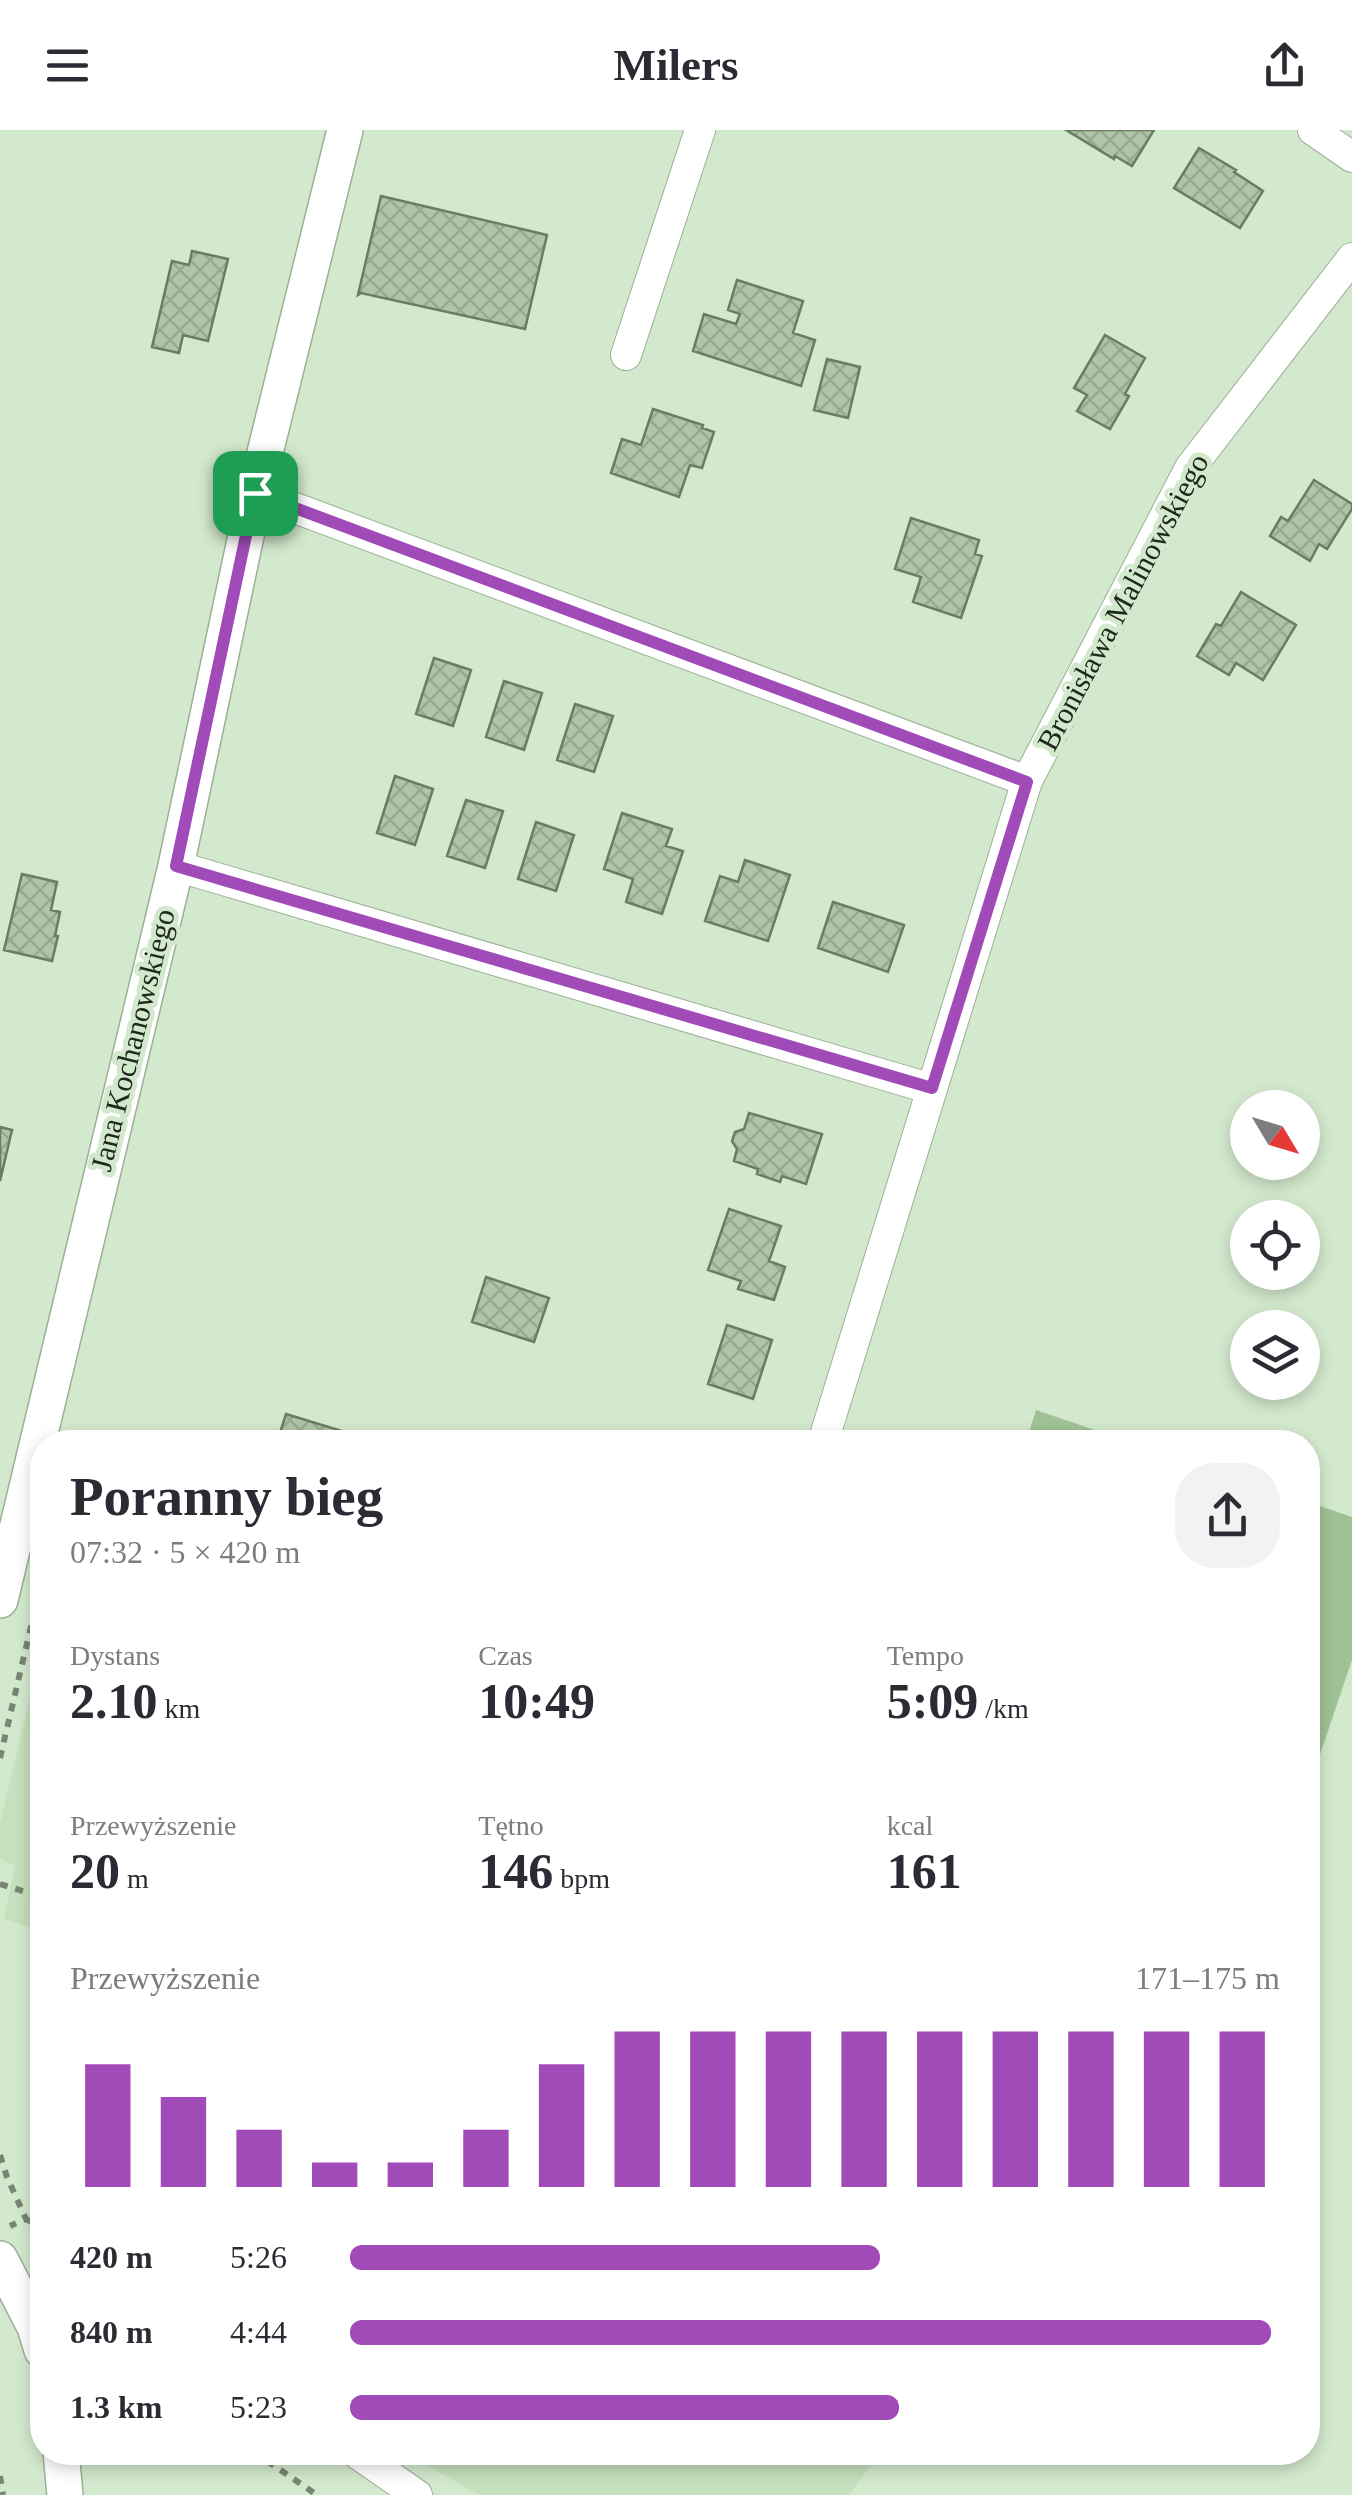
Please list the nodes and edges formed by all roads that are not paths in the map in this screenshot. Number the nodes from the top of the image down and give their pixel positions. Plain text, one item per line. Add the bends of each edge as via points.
1 (346, 130) edge
2 (700, 130) edge
3 (1313, 130) edge
4 (1352, 157) edge
5 (1352, 258) edge
6 (626, 355) dead end
7 (255, 493) junction
8 (1027, 782) junction
9 (176, 866) junction
10 (932, 1088) junction
11 (47, 1430) edge
12 (827, 1430) edge
13 (30, 1491) edge
14 (8, 1530) edge
15 (0, 1600) edge
16 (0, 2258) edge
17 (21, 2293) edge
18 (374, 2465) edge
19 (417, 2495) edge

1 - 7 street, Jana Kochanowskiego
2 - 6 street
3 - 4 street
5 - 8 street, Bronisława Malinowskiego via 1190,468
7 - 8 street
7 - 9 street, Jana Kochanowskiego
8 - 10 street, Bronisława Malinowskiego
9 - 10 street
9 - 11 street, Jana Kochanowskiego
10 - 12 street, Bronisława Malinowskiego
13 - 14 street, Jana Kochanowskiego
14 - 15 street, Jana Kochanowskiego
16 - 17 street
18 - 19 street

